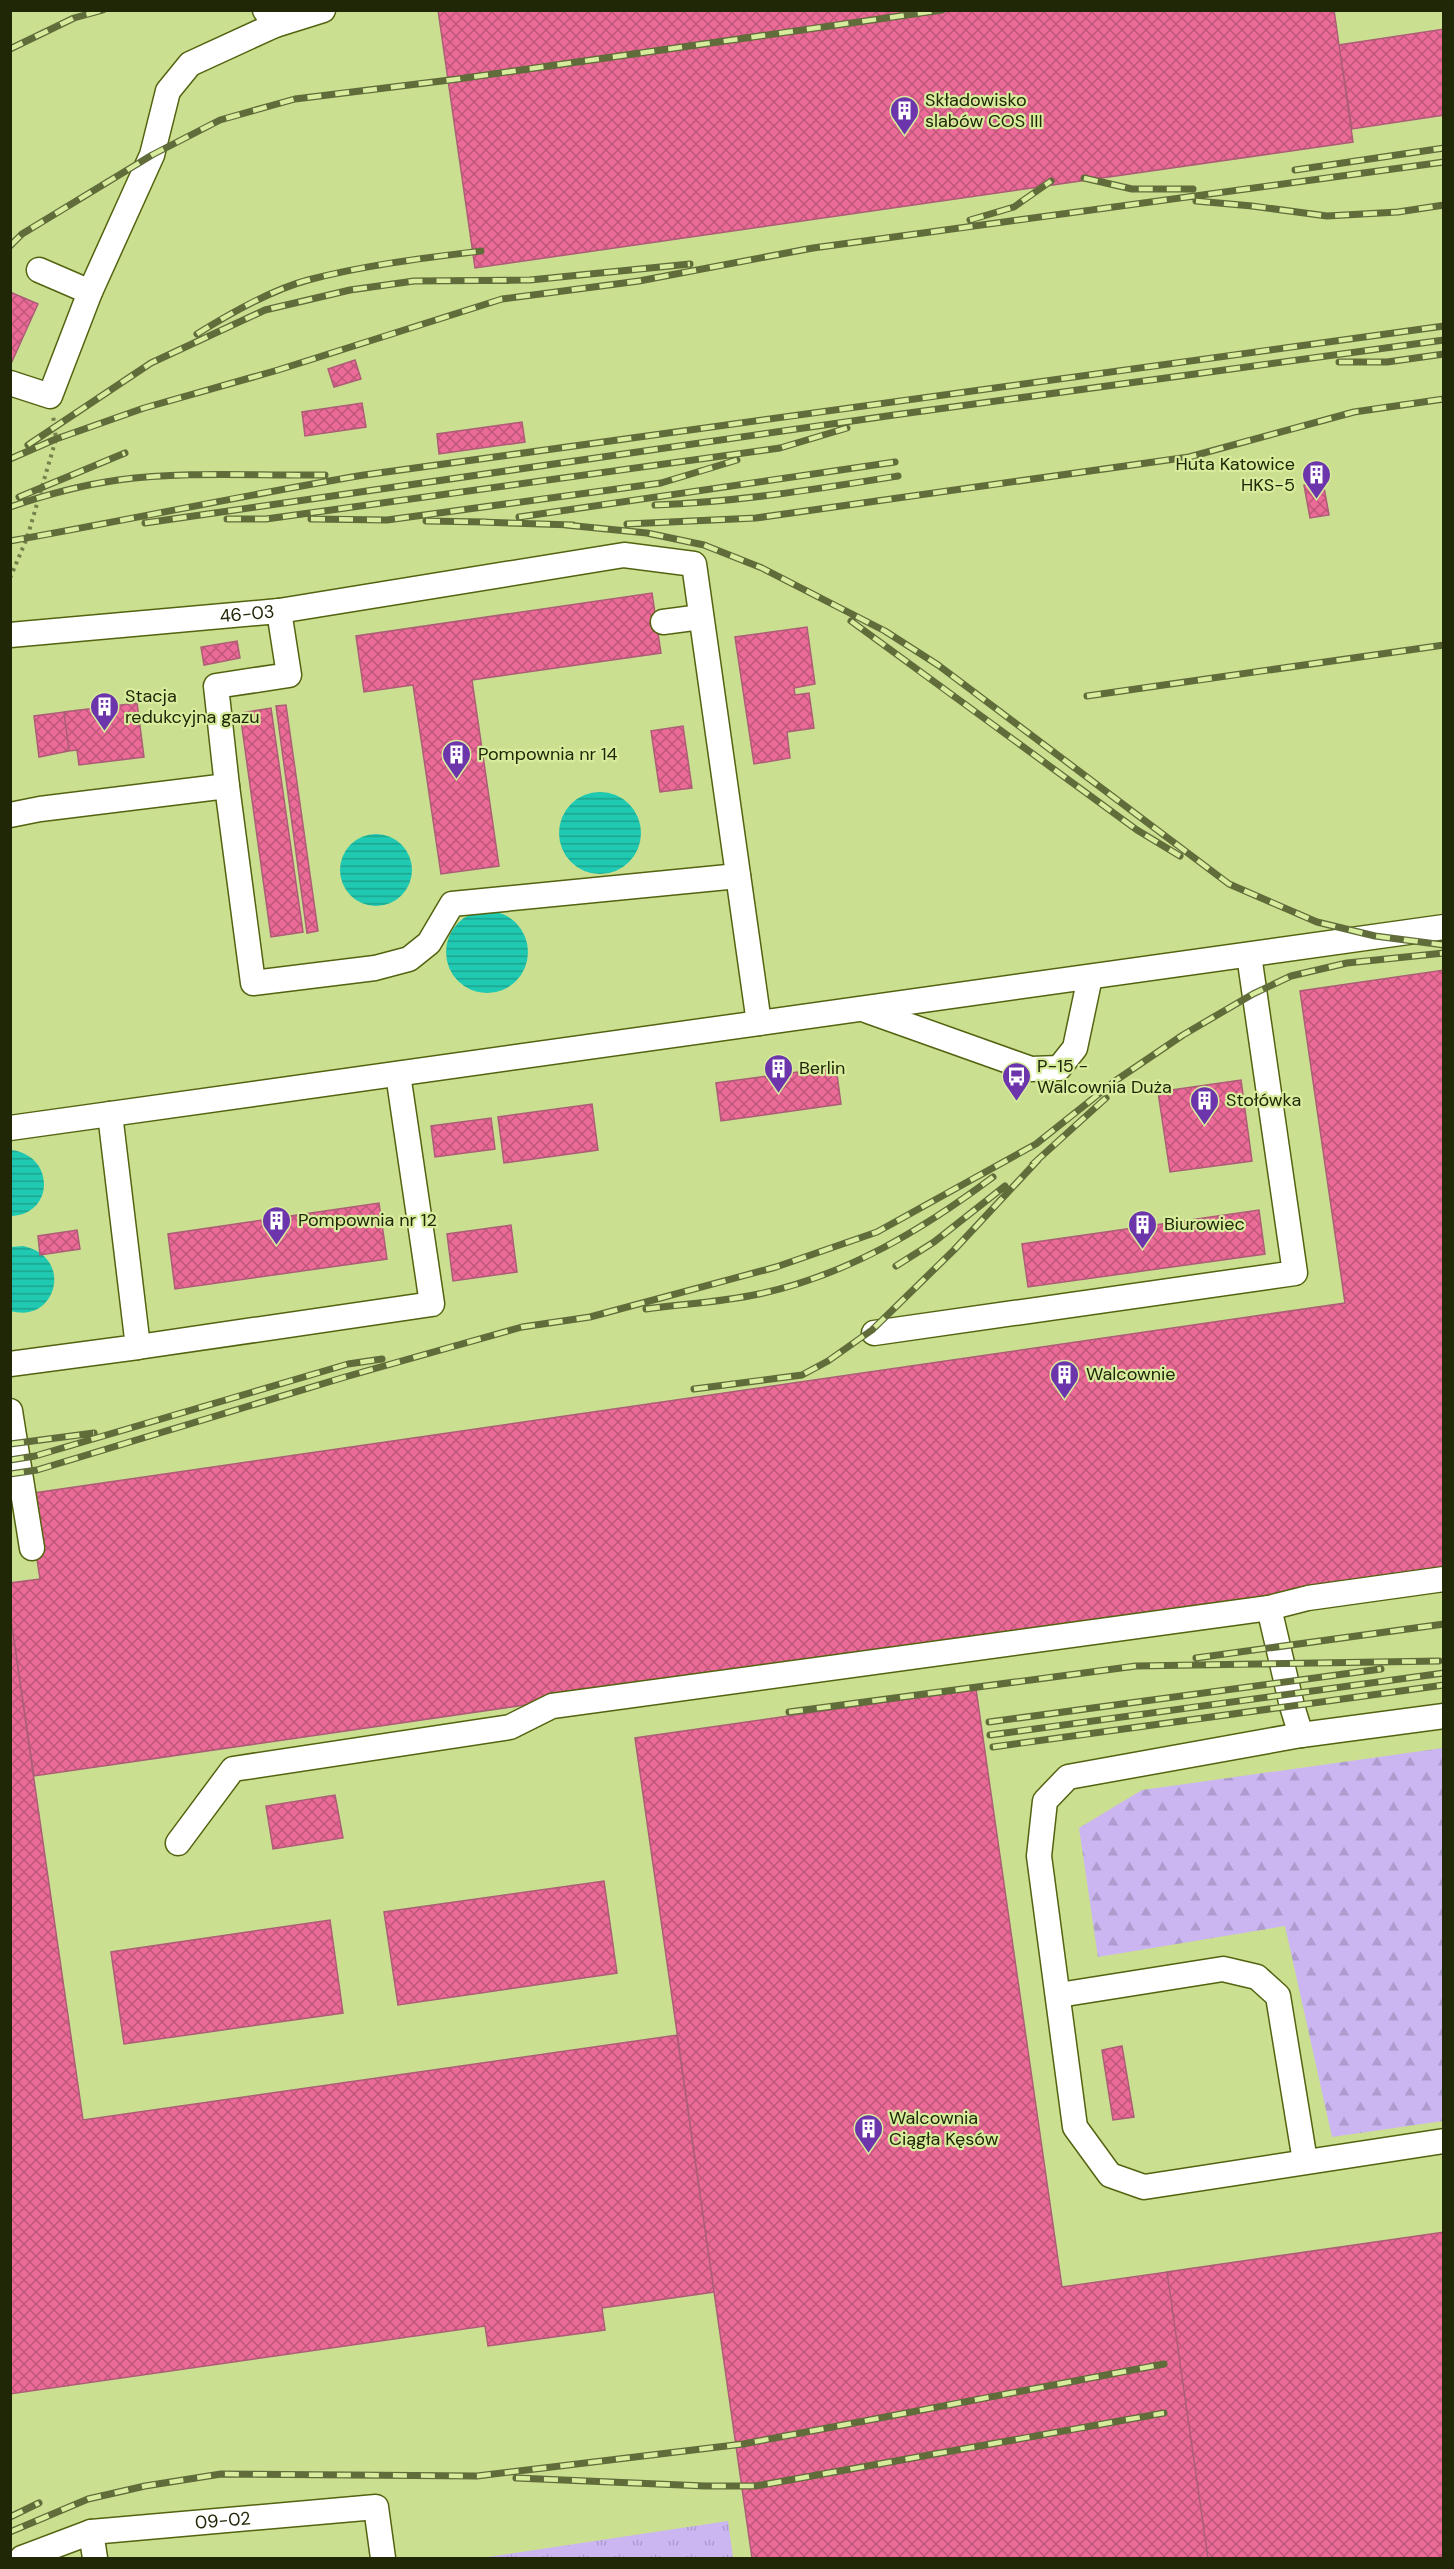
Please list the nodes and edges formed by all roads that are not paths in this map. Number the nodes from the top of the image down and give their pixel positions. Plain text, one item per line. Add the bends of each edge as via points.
1 (323, 10) edge
2 (270, 18) edge
3 (39, 270) dead end
4 (90, 292) junction
5 (10, 383) edge
6 (279, 611) junction
7 (701, 617) junction
8 (663, 622) dead end
9 (10, 635) edge
10 (227, 786) junction
11 (10, 815) edge
12 (738, 876) junction
13 (1443, 927) edge
14 (1249, 955) junction
15 (1090, 977) junction
16 (863, 1009) junction
17 (759, 1023) junction
18 (398, 1074) junction
19 (110, 1114) junction
20 (10, 1128) edge
21 (874, 1333) dead end
22 (138, 1347) junction
23 (10, 1364) edge
24 (10, 1411) edge
25 (32, 1548) dead end
26 (1443, 1579) edge
27 (1269, 1608) junction
28 (1443, 1716) edge
29 (1301, 1735) junction
30 (178, 1843) dead end
31 (1059, 1995) junction
32 (1443, 2141) edge
33 (1305, 2161) junction
34 (92, 2532) junction
35 (22, 2559) edge
36 (95, 2559) edge
37 (382, 2559) edge

1 - 2 lane
2 - 4 lane via 190,64 168,91 152,155
3 - 4 lane
4 - 5 lane via 50,396
6 - 7 lane via 624,555 693,564
6 - 9 lane, 46-03
6 - 10 lane, 46-03 via 289,675 216,686
7 - 8 lane
7 - 12 lane
10 - 11 lane
10 - 12 lane via 253,983 375,968 409,959 429,943 452,904
12 - 17 lane
13 - 14 lane
14 - 15 lane
14 - 21 lane via 1295,1273
15 - 16 lane
15 - 16 lane via 1075,1048 1059,1068 1031,1069
16 - 17 lane
17 - 18 lane
18 - 19 lane
18 - 22 lane via 432,1304
19 - 20 lane
19 - 22 lane
22 - 23 lane
24 - 25 lane
26 - 27 lane via 1308,1598
27 - 29 lane
27 - 30 lane via 552,1706 510,1727 233,1769
28 - 29 lane
29 - 31 lane via 1068,1777 1045,1801 1039,1856
31 - 33 lane via 1075,2127 1110,2175 1144,2187
31 - 33 lane via 1223,1970 1257,1977 1278,1996
32 - 33 lane
34 - 35 lane, 09-02
34 - 36 lane
34 - 37 lane, 09-02 via 376,2507

